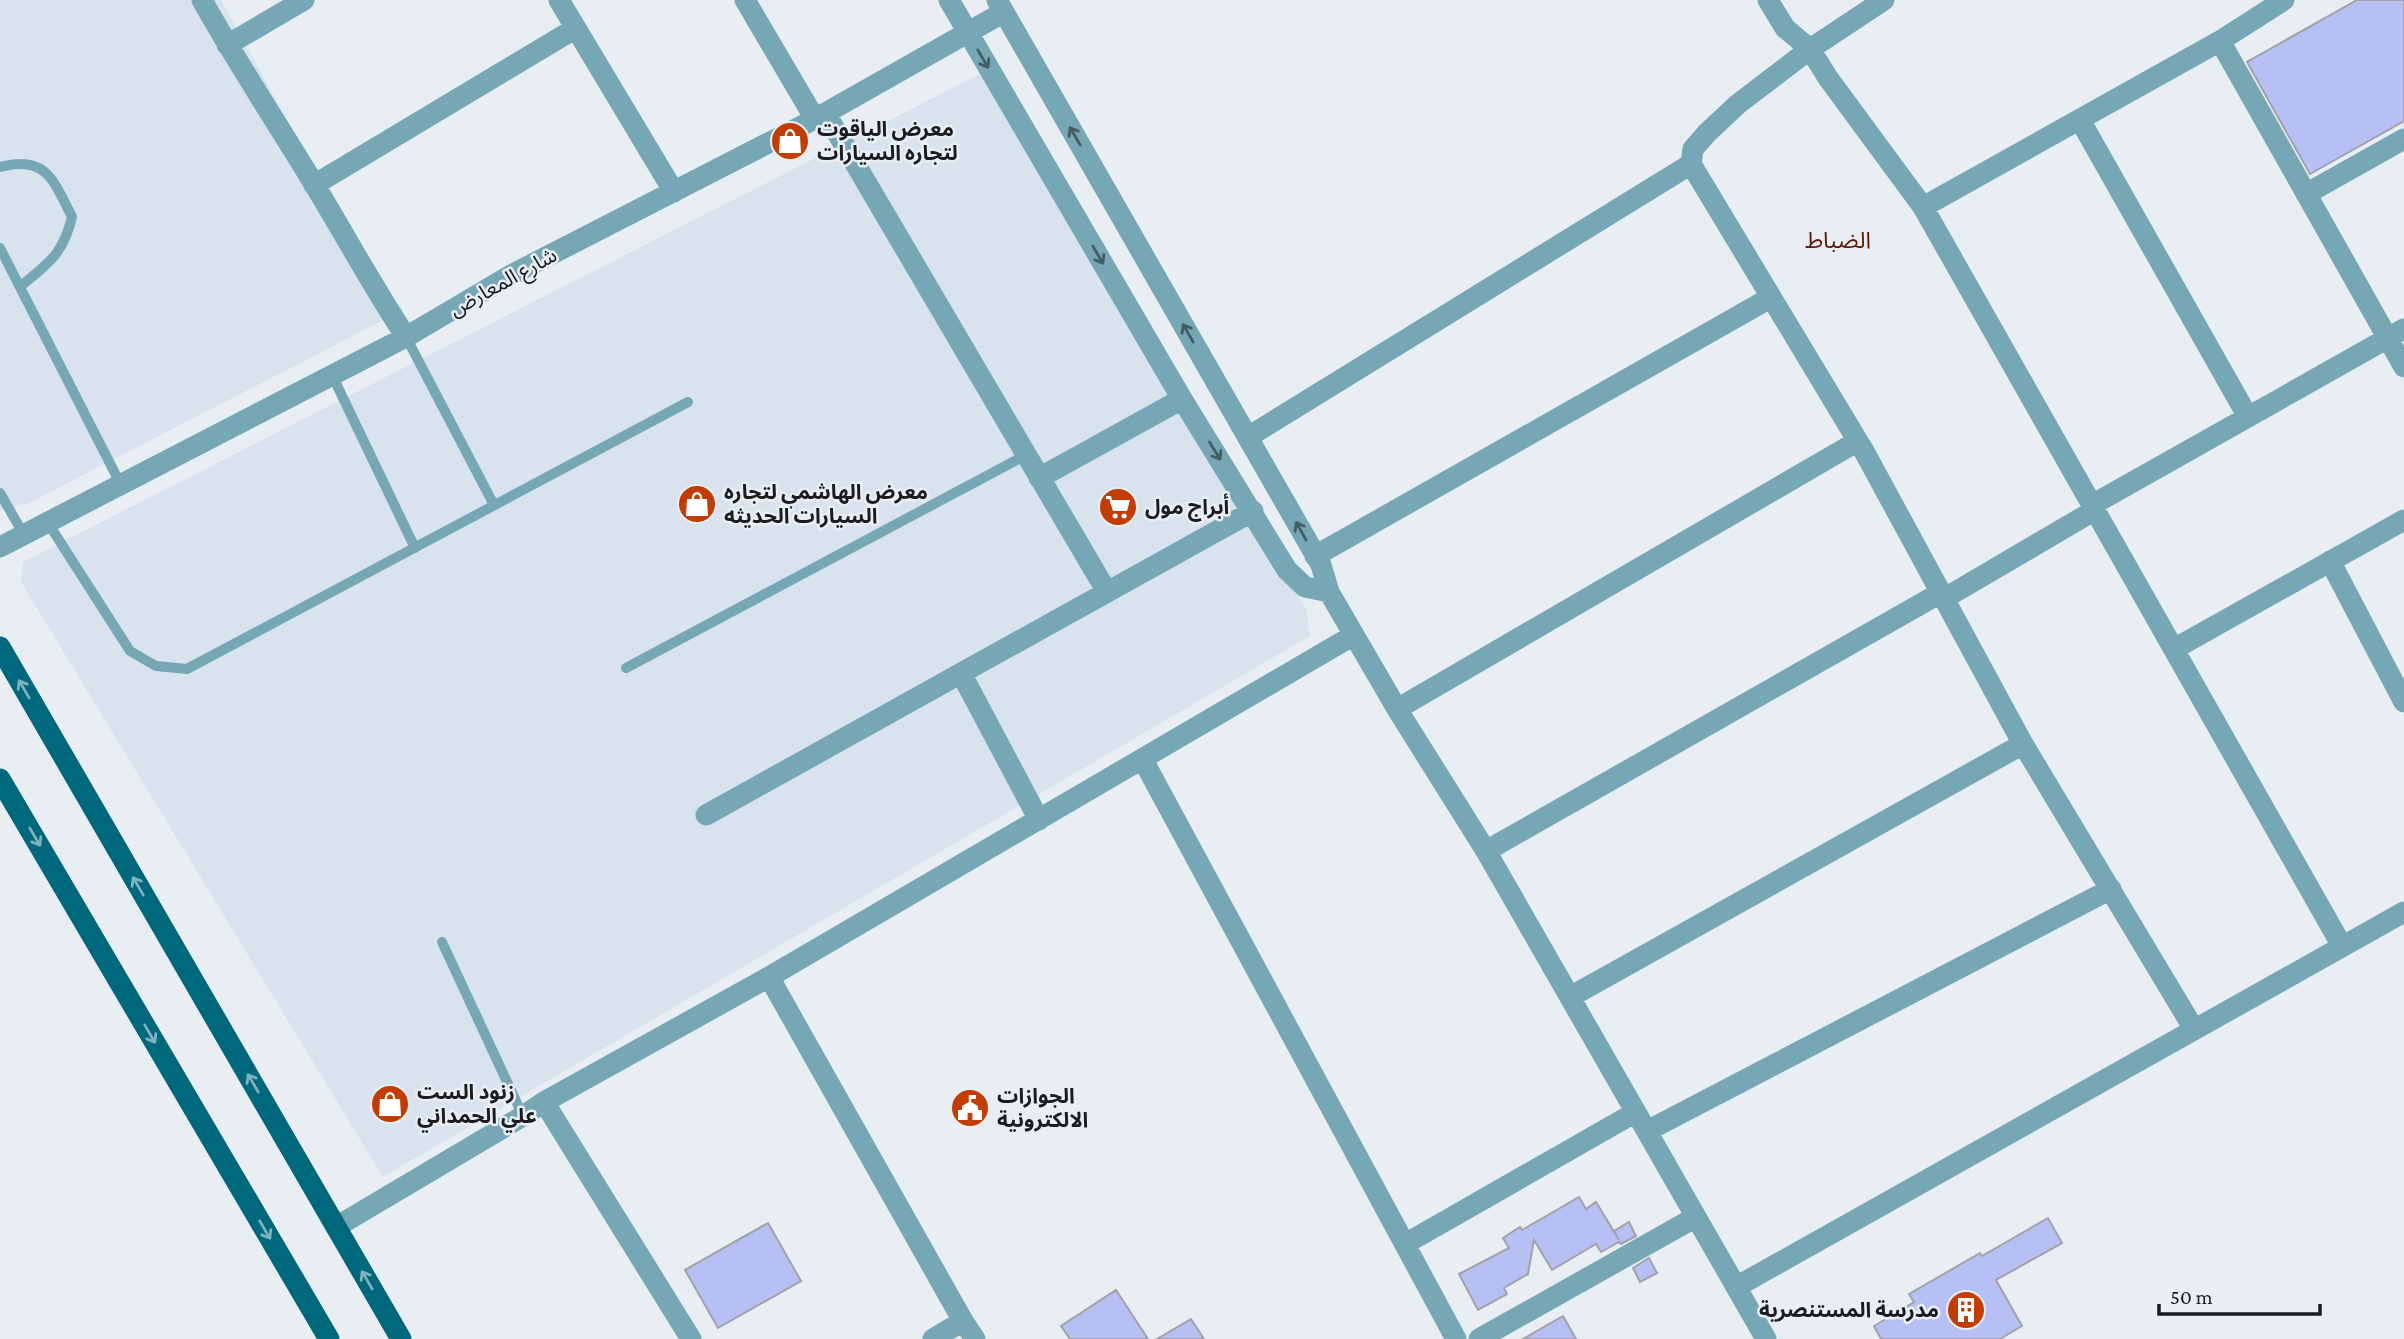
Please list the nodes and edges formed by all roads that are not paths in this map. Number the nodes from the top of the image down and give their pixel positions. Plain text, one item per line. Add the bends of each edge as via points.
1 (202, 0) edge
2 (304, 0) edge
3 (559, 0) edge
4 (746, 0) edge
5 (949, 0) edge
6 (1768, 0) edge
7 (1884, 0) edge
8 (2284, 0) edge
9 (1000, 6) edge
10 (576, 28) junction
11 (968, 34) junction
12 (2220, 41) junction
13 (227, 45) junction
14 (1810, 49) junction
15 (820, 117) junction
16 (2080, 120) junction
17 (2404, 139) edge
18 (1691, 164) junction
19 (0, 167) edge
20 (314, 184) junction
21 (674, 192) junction
22 (2306, 194) junction
23 (1923, 207) junction
24 (0, 248) edge
25 (20, 286) junction
26 (1770, 298) junction
27 (2396, 334) edge
28 (406, 337) junction
29 (2404, 367) edge
30 (332, 375) junction
31 (1182, 399) junction
32 (688, 402) dead end
33 (2248, 417) junction
34 (1248, 438) junction
35 (1858, 441) junction
36 (1026, 455) junction
37 (1039, 478) junction
38 (121, 485) junction
39 (0, 493) edge
40 (494, 505) junction
41 (2093, 507) junction
42 (1252, 511) junction
43 (2404, 520) edge
44 (48, 523) junction
45 (24, 535) junction
46 (0, 547) edge
47 (415, 548) junction
48 (1315, 556) junction
49 (2330, 561) junction
50 (1107, 592) junction
51 (1329, 592) junction
52 (1943, 595) junction
53 (1354, 635) junction
54 (0, 647) edge
55 (2174, 649) junction
56 (626, 668) dead end
57 (961, 673) junction
58 (2404, 702) edge
59 (1397, 709) junction
60 (2023, 744) junction
61 (1143, 760) junction
62 (0, 779) edge
63 (706, 815) dead end
64 (1039, 820) junction
65 (1486, 851) junction
66 (2111, 889) junction
67 (2404, 912) edge
68 (442, 942) dead end
69 (2342, 946) junction
70 (769, 977) junction
71 (1570, 997) junction
72 (2194, 1029) junction
73 (544, 1102) junction
74 (1636, 1112) junction
75 (523, 1116) junction
76 (1647, 1131) junction
77 (1696, 1217) junction
78 (336, 1227) junction
79 (1405, 1244) junction
80 (1736, 1287) junction
81 (969, 1330) edge
82 (329, 1339) edge
83 (401, 1339) edge
84 (691, 1339) edge
85 (933, 1339) edge
86 (1456, 1339) edge
87 (1479, 1339) edge
88 (1766, 1339) edge

1 - 13 street
2 - 13 street
3 - 10 street
4 - 15 street
5 - 11 street
6 - 14 street via 1786,28
7 - 14 street
8 - 12 street
9 - 11 street, شارع المعارض
34 -> 9 street
10 - 20 street
10 - 21 street
11 - 15 street, شارع المعارض
11 -> 31 street
12 - 16 street
12 - 22 street
13 - 20 street
14 - 18 street via 1706,133 1693,149
14 - 23 street
15 - 21 street, شارع المعارض
15 - 36 street
16 - 23 street
16 - 33 street
17 - 22 street
18 - 26 street
18 - 34 street
19 - 25 lane via 15,162 34,164 51,176 72,217 67,239 50,262
20 - 28 street
21 - 28 street, شارع المعارض via 511,275
22 - 27 street
23 - 41 street
24 - 25 lane
25 - 38 lane
26 - 35 street
26 - 48 street
27 - 29 street
27 - 33 street
28 - 30 street, شارع المعارض
28 - 40 lane
30 - 38 street, شارع المعارض
30 - 47 lane
31 - 37 street
31 -> 42 street
32 - 40 lane
33 - 41 street
48 -> 34 street
35 - 52 street
35 - 59 street
36 - 37 street
36 - 56 lane
37 - 50 street
38 - 44 street, شارع المعارض
39 - 45 lane
40 - 47 lane
41 - 52 street
41 - 55 street
42 - 50 street
42 - 51 street via 1295,580
43 - 49 street
44 - 45 street, شارع المعارض
44 - 47 lane via 130,652 156,666 187,669
45 - 46 street, شارع المعارض
48 - 51 street
49 - 55 street
49 - 58 street
50 - 57 street
51 - 53 street
52 - 60 street
52 - 65 street
53 - 59 street
53 - 61 street
78 -> 54 main road
55 - 69 street
57 - 63 street
57 - 64 street
59 - 65 street
60 - 66 street
60 - 71 street
61 - 64 street
61 - 79 street
62 -> 82 main road
64 - 70 street
65 - 71 street
66 - 72 street
66 - 76 street
67 - 69 street
68 - 75 lane
69 - 72 street
70 - 73 street
70 - 81 street
71 - 74 street
72 - 80 street
73 - 75 street
73 - 84 street
74 - 76 street
74 - 79 street
75 - 78 street
76 - 77 street
77 - 80 street
77 - 87 street
83 -> 78 main road
79 - 86 street
80 - 88 street
81 - 85 street

